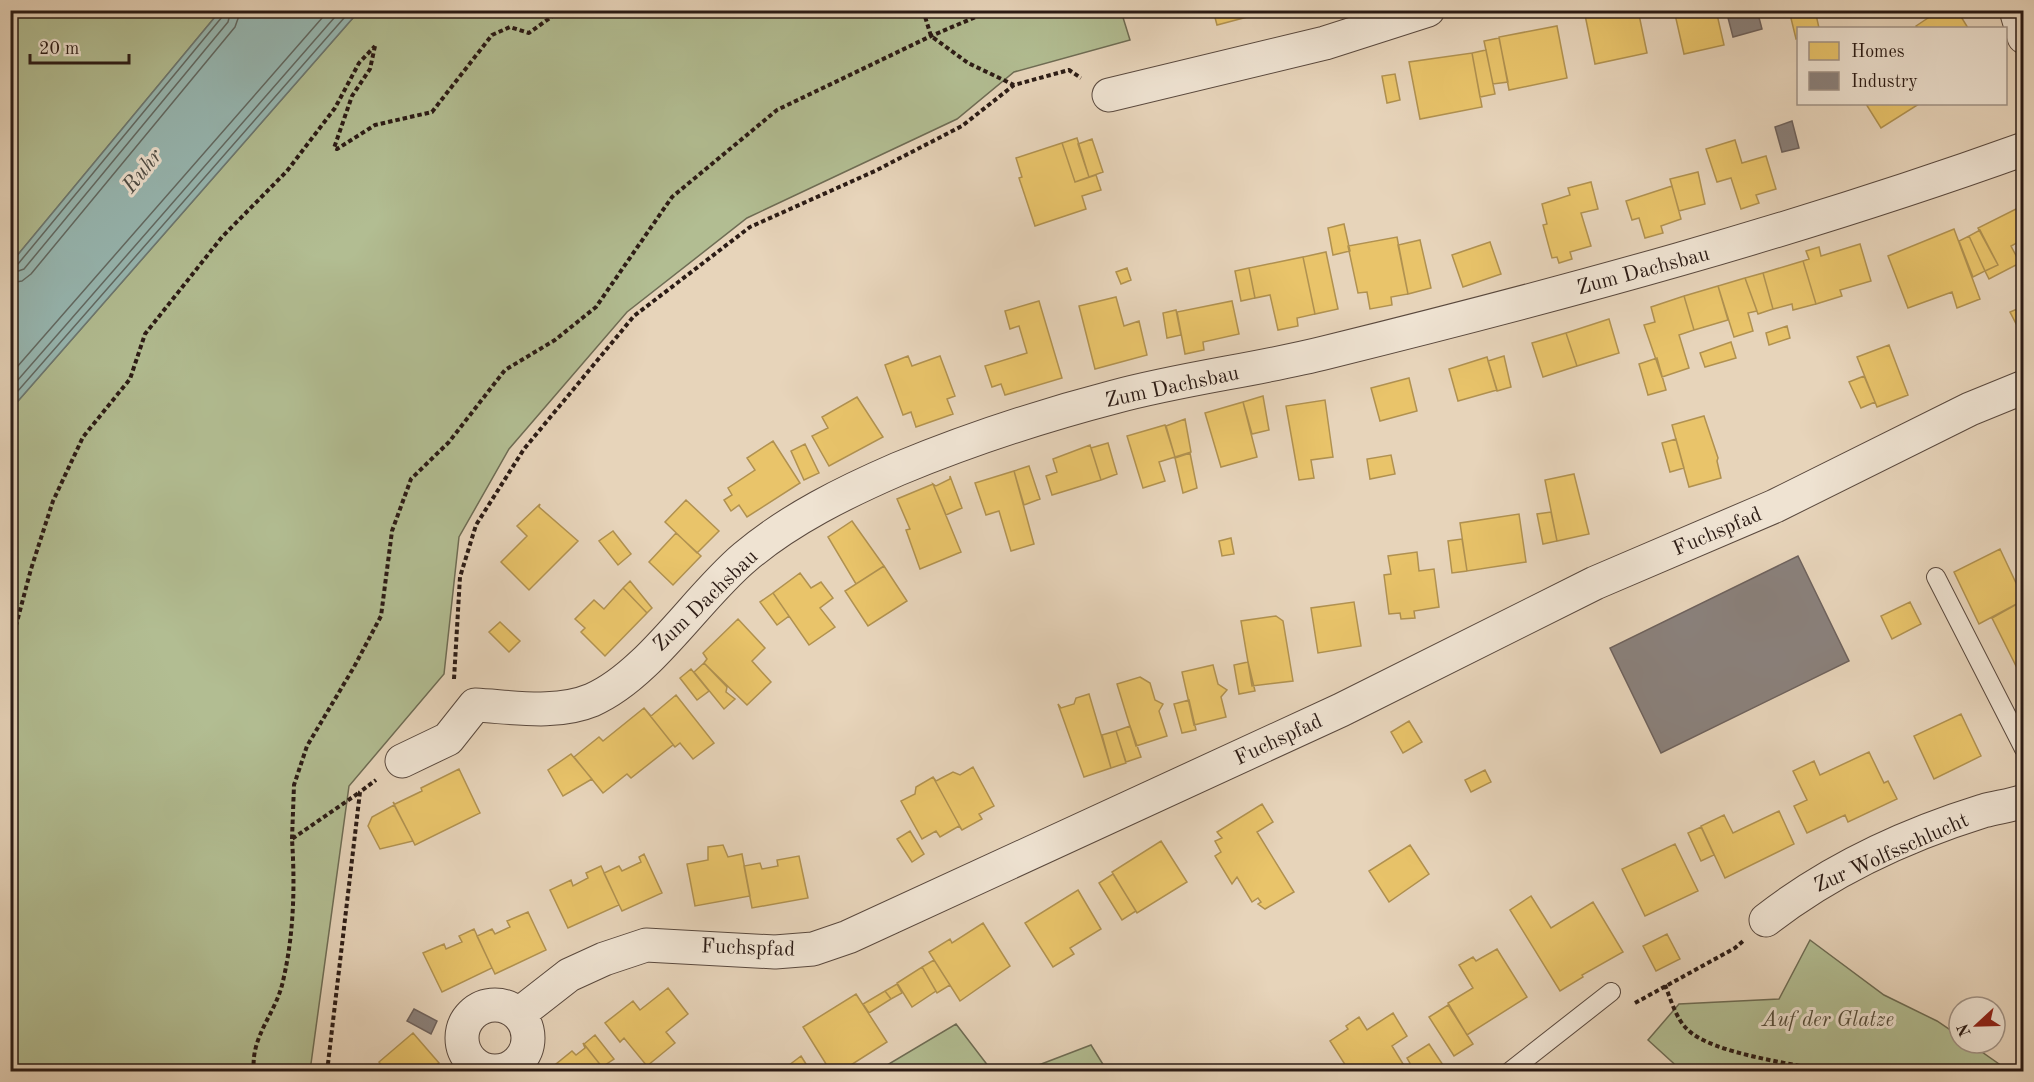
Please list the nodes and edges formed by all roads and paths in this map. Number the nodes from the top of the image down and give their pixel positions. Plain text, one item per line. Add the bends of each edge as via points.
1 (561, 10) edge
2 (923, 10) edge
3 (992, 10) edge
4 (1428, 10) edge
5 (2016, 10) edge
6 (931, 36) junction
7 (2024, 37) edge
8 (1014, 85) junction
9 (1109, 95) joint
10 (2024, 149) edge
11 (2024, 387) edge
12 (1936, 577) dead end
13 (10, 648) edge
14 (475, 705) junction
15 (2024, 749) edge
16 (402, 760) joint
17 (360, 792) junction
18 (2024, 801) edge
19 (292, 838) junction
20 (1766, 920) joint
21 (1611, 992) dead end
22 (519, 1014) junction
23 (254, 1071) edge
24 (327, 1071) edge
25 (490, 1071) edge
26 (1509, 1071) edge
27 (1831, 1071) edge

1 - 13 path via 529,33 510,27 492,34 432,112 375,125 333,148 352,96 370,69 375,46 359,63 335,108 287,171 222,237 145,334 130,379 83,437 53,501
2 - 6 path
3 - 6 path
4 - 9 street via 1325,43
5 - 7 street
6 - 8 path via 968,63
6 - 19 path via 777,110 672,198 596,307 555,340 505,370 449,442 411,478 392,531 381,616 307,746 294,785
8 - 9 path via 1069,70
8 - 14 path via 962,126 875,171 750,227 634,316 524,449 476,525 460,577 453,678
10 - 14 street, Zum Dachsbau via 1753,240 1287,362 1117,396 958,444 881,477 797,520 744,558 626,679 593,699 560,709
11 - 22 street, Fuchspfad via 1970,408 1775,506 1595,583 1341,710 848,937 813,949 775,952 646,945 569,975
12 - 15 lane
14 - 16 street via 448,739
16 - 17 path
17 - 19 path
17 - 24 path
18 - 20 street, Zur Wolfsschlucht via 1966,818 1853,864 1805,890
19 - 23 path via 295,891 283,983 252,1054
20 - 27 path via 1735,948 1665,985 1678,1018 1695,1036 1724,1048
21 - 26 lane
22 - 25 street via 528,1034 526,1050 511,1067
22 - 25 street via 492,1005 480,1008 468,1019 462,1041 465,1052 479,1067

